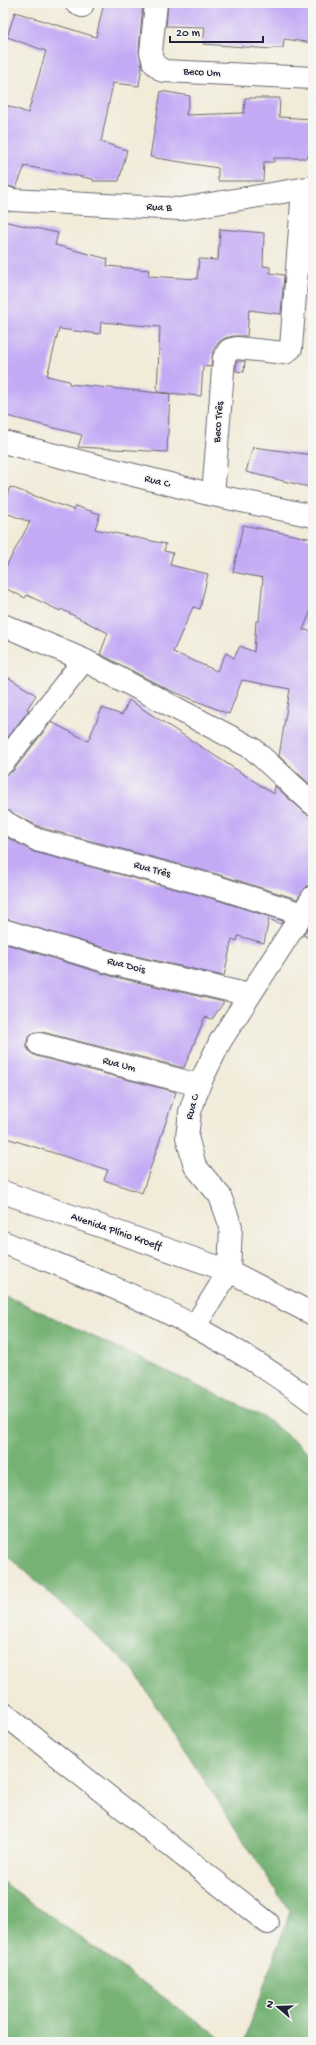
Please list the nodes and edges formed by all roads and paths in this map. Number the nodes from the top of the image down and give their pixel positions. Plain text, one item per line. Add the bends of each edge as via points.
1 (156, 3) edge
2 (313, 78) edge
3 (308, 188) edge
4 (3, 197) edge
5 (3, 442) edge
6 (214, 495) junction
7 (313, 516) edge
8 (3, 625) edge
9 (84, 660) junction
10 (3, 763) edge
11 (313, 804) edge
12 (3, 821) edge
13 (308, 905) edge
14 (3, 930) edge
15 (250, 995) junction
16 (39, 1044) dead end
17 (200, 1085) junction
18 (3, 1192) edge
19 (3, 1242) edge
20 (229, 1271) junction
21 (313, 1314) edge
22 (195, 1326) junction
23 (313, 1402) edge
24 (3, 1713) edge
25 (268, 1923) dead end

1 - 2 street, Beco Um via 151,52 154,63 163,71
3 - 4 street, Rua B via 180,209 12,200
3 - 6 street, Beco Três via 290,348 285,353 237,348 229,350 224,358
5 - 6 street, Rua C
6 - 7 street, Rua C
8 - 9 street
9 - 10 street
9 - 11 street via 252,748
12 - 13 street, Rua Três via 37,840 217,887
13 - 15 street, Rua C
14 - 15 street, Rua Dois via 115,964
15 - 17 street, Rua C via 221,1040
16 - 17 street, Rua Um
17 - 20 street, Rua C via 190,1112 187,1137 196,1166 220,1196 231,1228
18 - 20 street, Avenida Plínio Kroeff
19 - 22 street via 112,1287
20 - 21 street, Avenida Plínio Kroeff
20 - 22 street, Rua C
22 - 23 street via 283,1380
24 - 25 street

